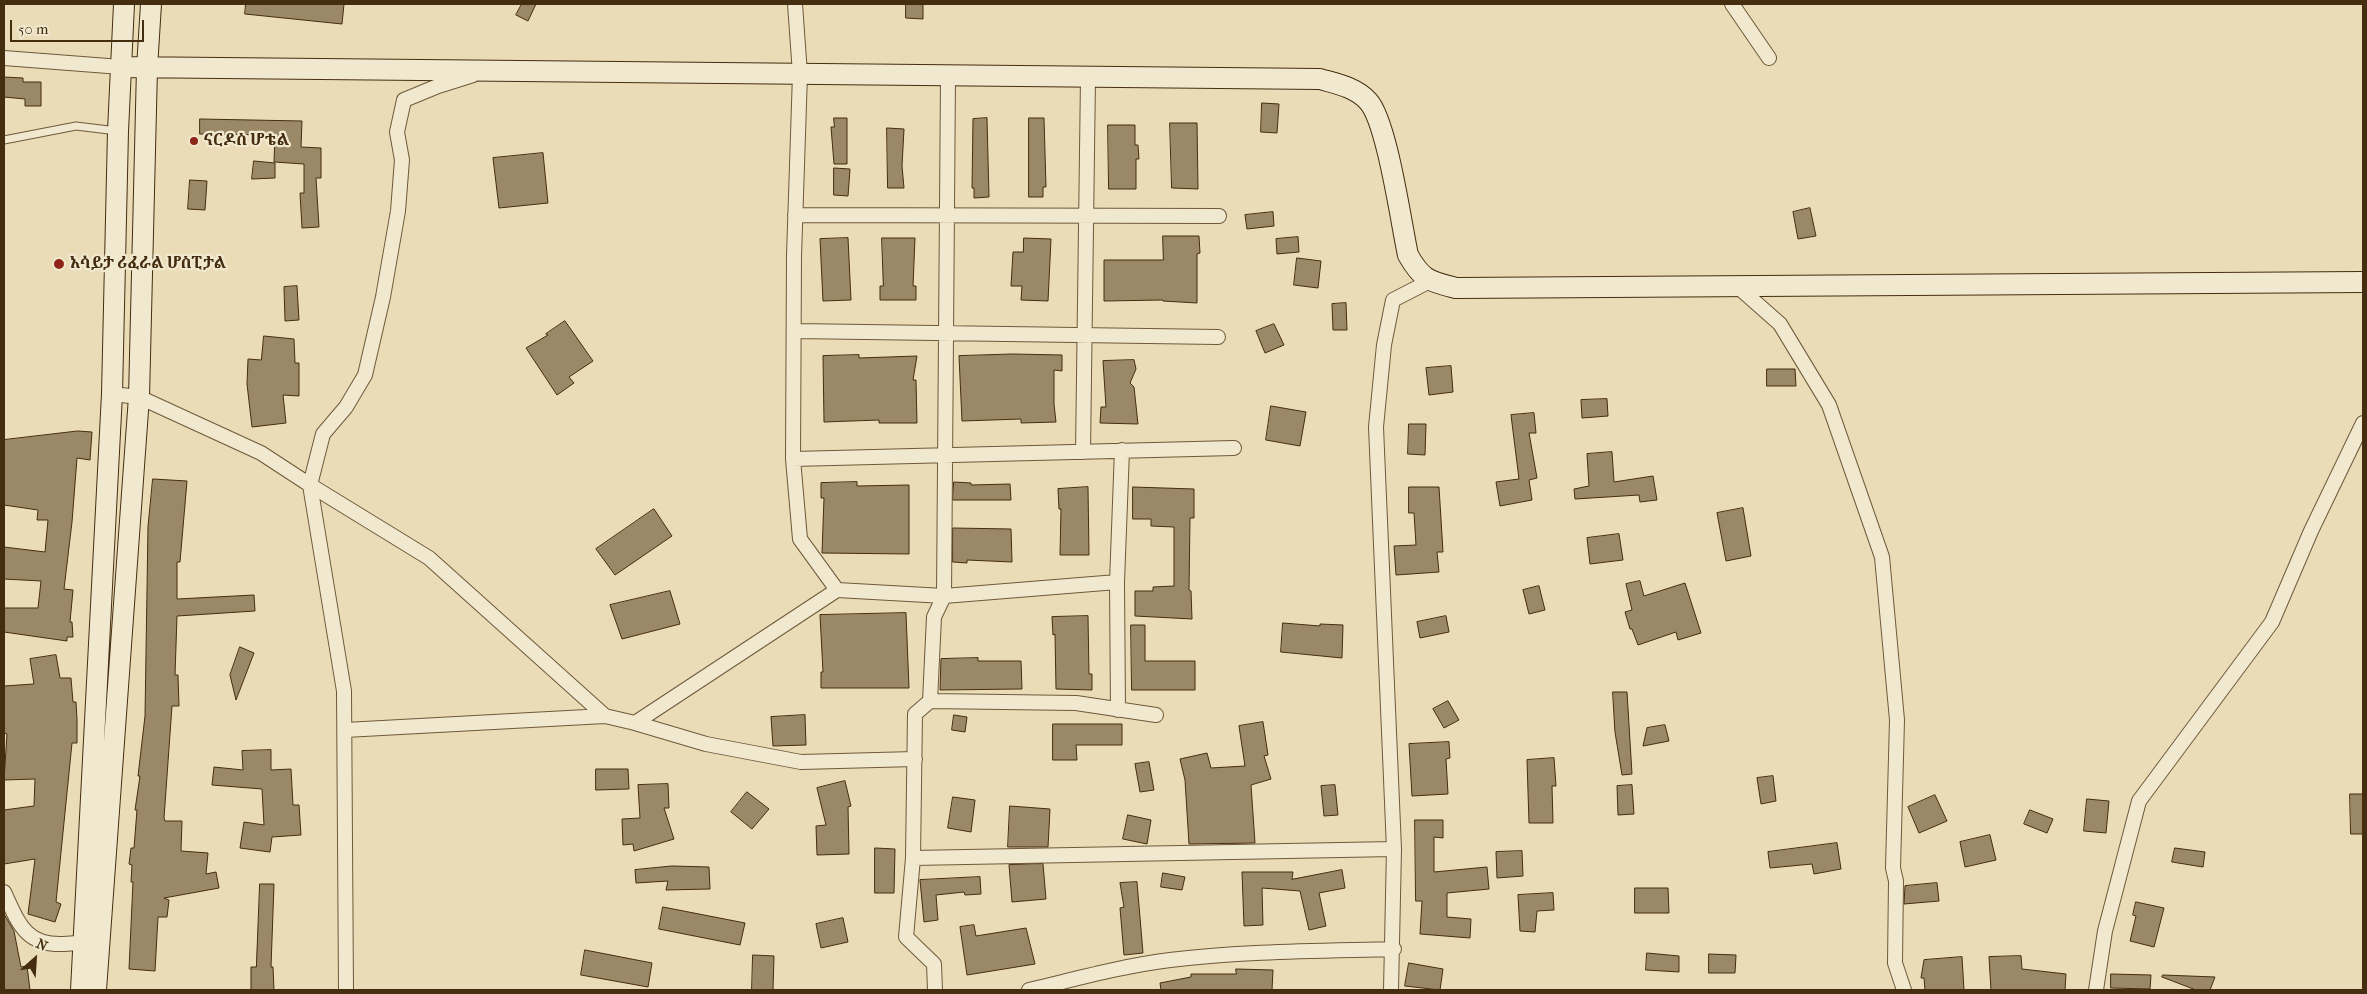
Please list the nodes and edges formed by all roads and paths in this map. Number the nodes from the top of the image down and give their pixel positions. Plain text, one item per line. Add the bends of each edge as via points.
1 (124, 4) edge
2 (151, 4) edge
3 (795, 4) edge
4 (1732, 4) edge
5 (4, 58) edge
6 (1769, 58) dead end
7 (121, 67) junction
8 (147, 68) junction
9 (484, 71) junction
10 (800, 74) junction
11 (948, 76) junction
12 (1088, 77) junction
13 (118, 131) junction
14 (4, 140) edge
15 (795, 215) junction
16 (947, 216) junction
17 (1086, 216) junction
18 (1219, 216) dead end
19 (1430, 282) junction
20 (2363, 282) edge
21 (1737, 286) junction
22 (794, 331) junction
23 (946, 334) junction
24 (1084, 336) junction
25 (1218, 337) dead end
26 (112, 394) junction
27 (139, 397) junction
28 (2363, 423) edge
29 (1234, 448) dead end
30 (1122, 450) junction
31 (1082, 452) junction
32 (945, 456) junction
33 (793, 459) junction
34 (310, 485) junction
35 (1117, 582) junction
36 (838, 590) junction
37 (944, 596) junction
38 (930, 700) junction
39 (1118, 710) junction
40 (1156, 715) dead end
41 (605, 716) junction
42 (635, 723) junction
43 (345, 730) junction
44 (915, 759) junction
45 (1394, 850) junction
46 (913, 858) junction
47 (4, 892) edge
48 (93, 937) junction
49 (1394, 949) junction
50 (82, 990) edge
51 (96, 990) edge
52 (346, 990) edge
53 (935, 990) edge
54 (1029, 990) edge
55 (1391, 990) edge
56 (1904, 990) edge
57 (2096, 990) edge

1 - 7 street
2 - 8 street
3 - 10 street
4 - 6 street
5 - 7 street
7 - 8 street
7 - 13 street
8 - 9 street
8 - 27 street
9 - 10 street
9 - 34 street via 404,100 397,132 402,160 398,212 384,296 365,375 346,407 323,434
10 - 11 street
10 - 15 street
11 - 12 street
11 - 16 street
12 - 17 street
12 - 19 street via 1320,79 1347,86 1368,101 1380,122 1408,255 1418,272
13 - 14 lane via 76,126
13 - 26 street
15 - 16 street
15 - 22 street
16 - 17 street
16 - 23 street
17 - 18 street
17 - 24 street
19 - 21 street via 1456,288
19 - 45 street via 1393,300 1384,345 1376,427
20 - 21 street
21 - 56 street via 1780,324 1829,405 1882,557 1898,720 1893,868 1896,881 1895,963
22 - 23 street
22 - 33 street
23 - 24 street
23 - 32 street
24 - 25 street
24 - 31 street
26 - 27 street
26 - 48 street
27 - 34 street via 261,452
27 - 48 street
28 - 57 street via 2272,622 2139,802 2106,931
29 - 30 street
30 - 31 street
30 - 35 street
31 - 32 street
32 - 33 street
32 - 37 street
33 - 36 street via 800,539
34 - 41 street via 429,558
34 - 43 street via 344,691
35 - 37 street
35 - 39 street
36 - 37 street
36 - 42 street
37 - 38 street via 934,616
38 - 39 street via 1076,703
38 - 44 street via 915,714
39 - 40 street
41 - 42 street
41 - 43 street
42 - 44 street via 706,744 801,762
43 - 52 street
44 - 46 street
45 - 46 street
45 - 49 street
46 - 53 street via 906,936 934,964
47 - 48 street via 22,928 36,940 51,944
48 - 50 street
48 - 51 street
49 - 54 street via 1282,952 1172,960 1135,965
49 - 55 street

